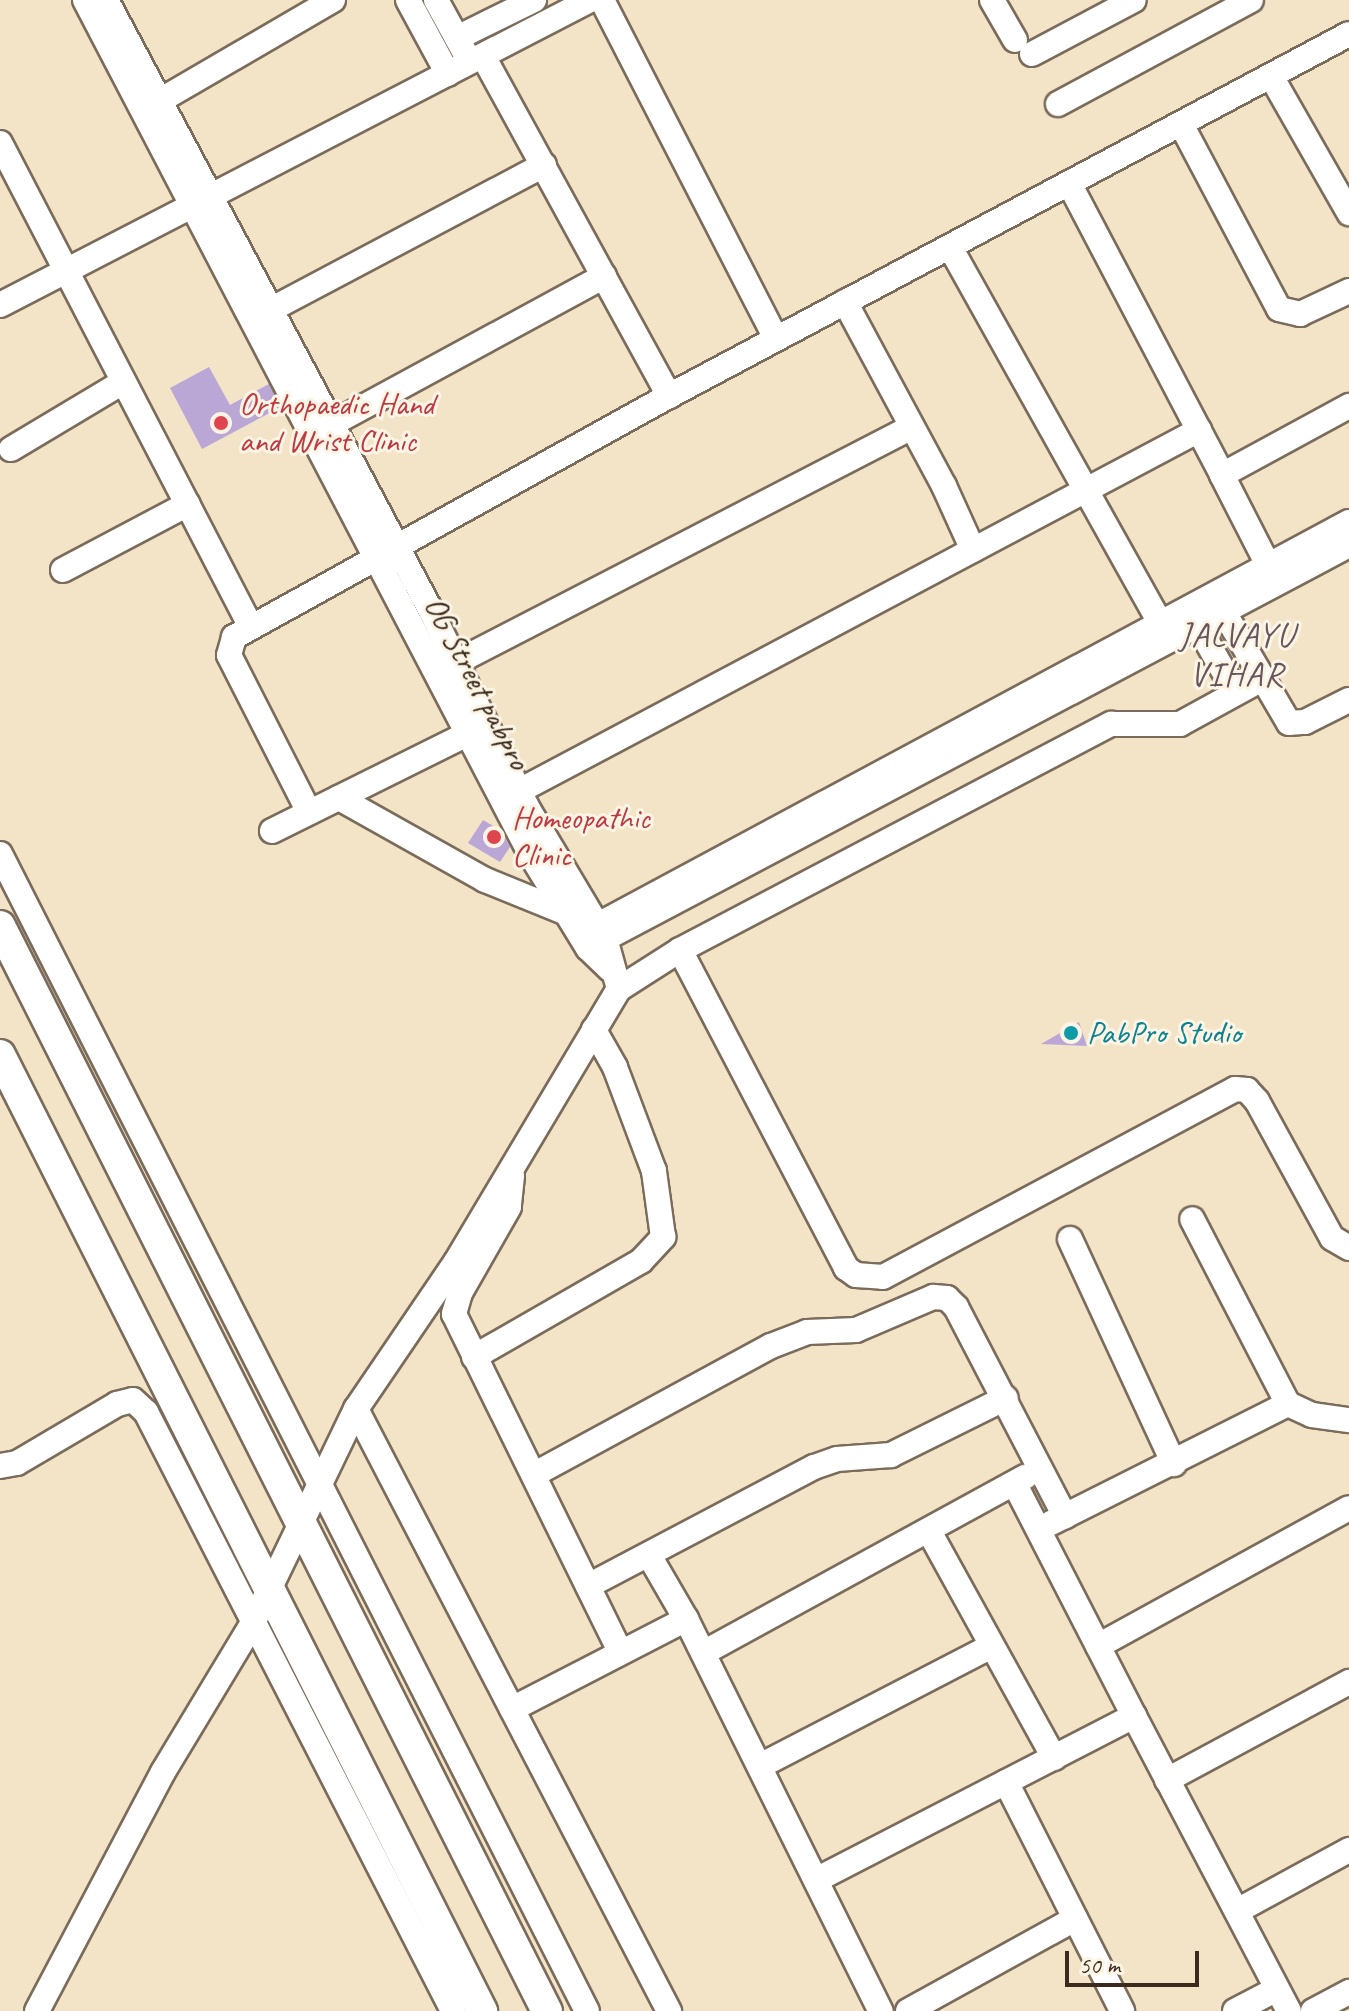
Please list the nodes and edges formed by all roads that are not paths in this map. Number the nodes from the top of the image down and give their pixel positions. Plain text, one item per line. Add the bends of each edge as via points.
1 (85, 0) edge
2 (106, 0) edge
3 (333, 0) edge
4 (408, 0) edge
5 (436, 0) edge
6 (534, 0) edge
7 (992, 0) edge
8 (1134, 0) edge
9 (1251, 0) edge
10 (588, 1) edge
11 (1349, 34) edge
12 (457, 38) junction
13 (476, 59) junction
14 (448, 74) junction
15 (1271, 76) junction
16 (161, 100) junction
17 (1058, 104) dead end
18 (1181, 124) junction
19 (0, 143) edge
20 (544, 165) junction
21 (1069, 183) junction
22 (202, 201) junction
23 (1349, 213) edge
24 (950, 247) junction
25 (62, 269) junction
26 (604, 276) junction
27 (1349, 291) edge
28 (845, 302) junction
29 (0, 305) edge
30 (270, 310) junction
31 (776, 339) junction
32 (123, 382) junction
33 (669, 396) junction
34 (1349, 406) edge
35 (330, 425) junction
36 (912, 427) junction
37 (1199, 430) junction
38 (11, 449) dead end
39 (1222, 475) junction
40 (1086, 490) junction
41 (188, 504) junction
42 (1349, 522) edge
43 (1349, 545) edge
44 (973, 550) junction
45 (387, 554) junction
46 (1268, 565) junction
47 (63, 570) dead end
48 (1218, 604) junction
49 (1193, 617) junction
50 (1161, 625) junction
51 (251, 627) junction
52 (457, 662) junction
53 (1260, 680) junction
54 (1236, 693) junction
55 (1349, 700) edge
56 (467, 734) junction
57 (519, 791) junction
58 (339, 798) junction
59 (309, 812) junction
60 (272, 831) dead end
61 (0, 854) edge
62 (564, 912) junction
63 (0, 926) edge
64 (592, 937) junction
65 (680, 950) junction
66 (614, 979) junction
67 (594, 1030) junction
68 (0, 1055) edge
69 (511, 1169) junction
70 (1192, 1219) dead end
71 (1070, 1239) dead end
72 (1349, 1248) edge
73 (474, 1357) junction
74 (1006, 1398) junction
75 (1288, 1404) junction
76 (356, 1409) junction
77 (1349, 1420) edge
78 (1174, 1464) junction
79 (0, 1466) edge
80 (1041, 1467) junction
81 (535, 1474) junction
82 (319, 1482) junction
83 (1015, 1484) junction
84 (1349, 1508) edge
85 (1065, 1516) junction
86 (301, 1518) junction
87 (1039, 1531) junction
88 (930, 1533) junction
89 (650, 1557) junction
90 (269, 1583) junction
91 (588, 1586) junction
92 (686, 1619) junction
93 (253, 1623) junction
94 (1098, 1646) junction
95 (990, 1647) junction
96 (620, 1652) junction
97 (705, 1652) junction
98 (1349, 1682) edge
99 (512, 1709) junction
100 (1134, 1716) junction
101 (1054, 1758) junction
102 (760, 1766) junction
103 (1167, 1780) junction
104 (1006, 1782) junction
105 (1349, 1850) edge
106 (816, 1880) junction
107 (1237, 1911) junction
108 (1075, 1919) junction
109 (1277, 1989) junction
110 (1349, 1992) edge
111 (37, 2011) edge
112 (453, 2011) edge
113 (482, 2011) edge
114 (547, 2011) edge
115 (587, 2011) edge
116 (669, 2011) edge
117 (881, 2011) edge
118 (908, 2011) edge
119 (1122, 2011) edge
120 (1235, 2011) edge
121 (1289, 2011) edge
122 (1313, 2011) edge

1 - 22 street, OG Street pabpro
2 - 16 street, OG Street pabpro
3 - 16 street
4 - 14 street
5 - 12 street
6 - 12 street
7 - 8 street via 1024,47
9 - 17 street
10 - 13 street
10 - 31 street
11 - 15 street
12 - 13 street
13 - 14 street
13 - 20 street
14 - 22 street
15 - 18 street
15 - 23 street
16 - 22 street, OG Street pabpro
18 - 21 street
18 - 27 street via 1279,309 1300,314
19 - 25 street
20 - 26 street
20 - 30 street
21 - 24 street
21 - 37 street
22 - 25 street
22 - 30 street, OG Street pabpro
22 - 45 street, OG Street pabpro
24 - 28 street
24 - 40 street
25 - 29 street
25 - 32 street
26 - 33 street
26 - 35 street
28 - 31 street
28 - 36 street
30 - 35 street, OG Street pabpro
31 - 33 street
32 - 38 street
32 - 41 street
33 - 45 street
34 - 39 street
35 - 45 street, OG Street pabpro
36 - 44 street
36 - 52 street
37 - 39 street
37 - 40 street
39 - 46 street
40 - 44 street
40 - 50 street
41 - 47 street
41 - 51 street
42 - 46 street
43 - 48 street
44 - 57 street
45 - 51 street
45 - 52 street, OG Street pabpro
45 - 56 street, OG Street pabpro
46 - 48 street
48 - 49 street
48 - 53 street
49 - 50 street
49 - 54 street
49 - 64 street
50 - 64 street
51 - 59 street via 234,637 229,655
52 - 57 street, OG Street pabpro
53 - 54 street
53 - 55 street via 1283,718 1295,726
54 - 65 street via 1166,727 1129,720 1111,724
56 - 58 street
56 - 62 street, OG Street pabpro
57 - 64 street, OG Street pabpro
58 - 59 street
58 - 62 street via 485,880
59 - 60 street
61 - 82 street
62 - 64 street, OG Street pabpro
63 - 86 main road
64 - 66 street, OG Street pabpro
65 - 66 street
65 - 72 street via 846,1268 856,1275 883,1277 1235,1089 1247,1090 1257,1101 1332,1238
66 - 67 street
67 - 69 street
67 - 73 street via 615,1067 654,1171 663,1237 641,1261
68 - 90 main road
69 - 73 street via 514,1191 509,1207 460,1293 454,1314
69 - 76 street via 425,1311
70 - 75 street
71 - 78 street
73 - 81 street
74 - 80 street
74 - 81 street via 956,1307 947,1298 933,1297 856,1330 807,1332 771,1346
74 - 89 street via 891,1455 837,1459 814,1467
75 - 77 street via 1312,1415
75 - 78 street
76 - 82 street
76 - 99 street
78 - 85 street
79 - 93 street via 17,1463 117,1404 133,1400 146,1412
80 - 83 street
80 - 85 street
81 - 91 street
82 - 86 street
82 - 115 street
83 - 87 street
83 - 88 street
84 - 94 street
85 - 87 street
86 - 90 street
86 - 114 main road
87 - 94 street
88 - 95 street
88 - 97 street
89 - 91 street
89 - 92 street
90 - 93 street
90 - 113 main road
91 - 96 street
92 - 96 street
92 - 97 street
93 - 111 street via 163,1772
93 - 112 street
94 - 100 street
95 - 101 street
95 - 102 street
96 - 99 street
97 - 102 street
98 - 103 street
99 - 116 street
100 - 101 street
100 - 103 street
101 - 104 street
102 - 106 street
103 - 107 street
104 - 106 street
104 - 108 street
105 - 107 street
106 - 117 street
107 - 109 street
108 - 118 street
108 - 119 street
109 - 120 street
109 - 121 street
110 - 122 street

